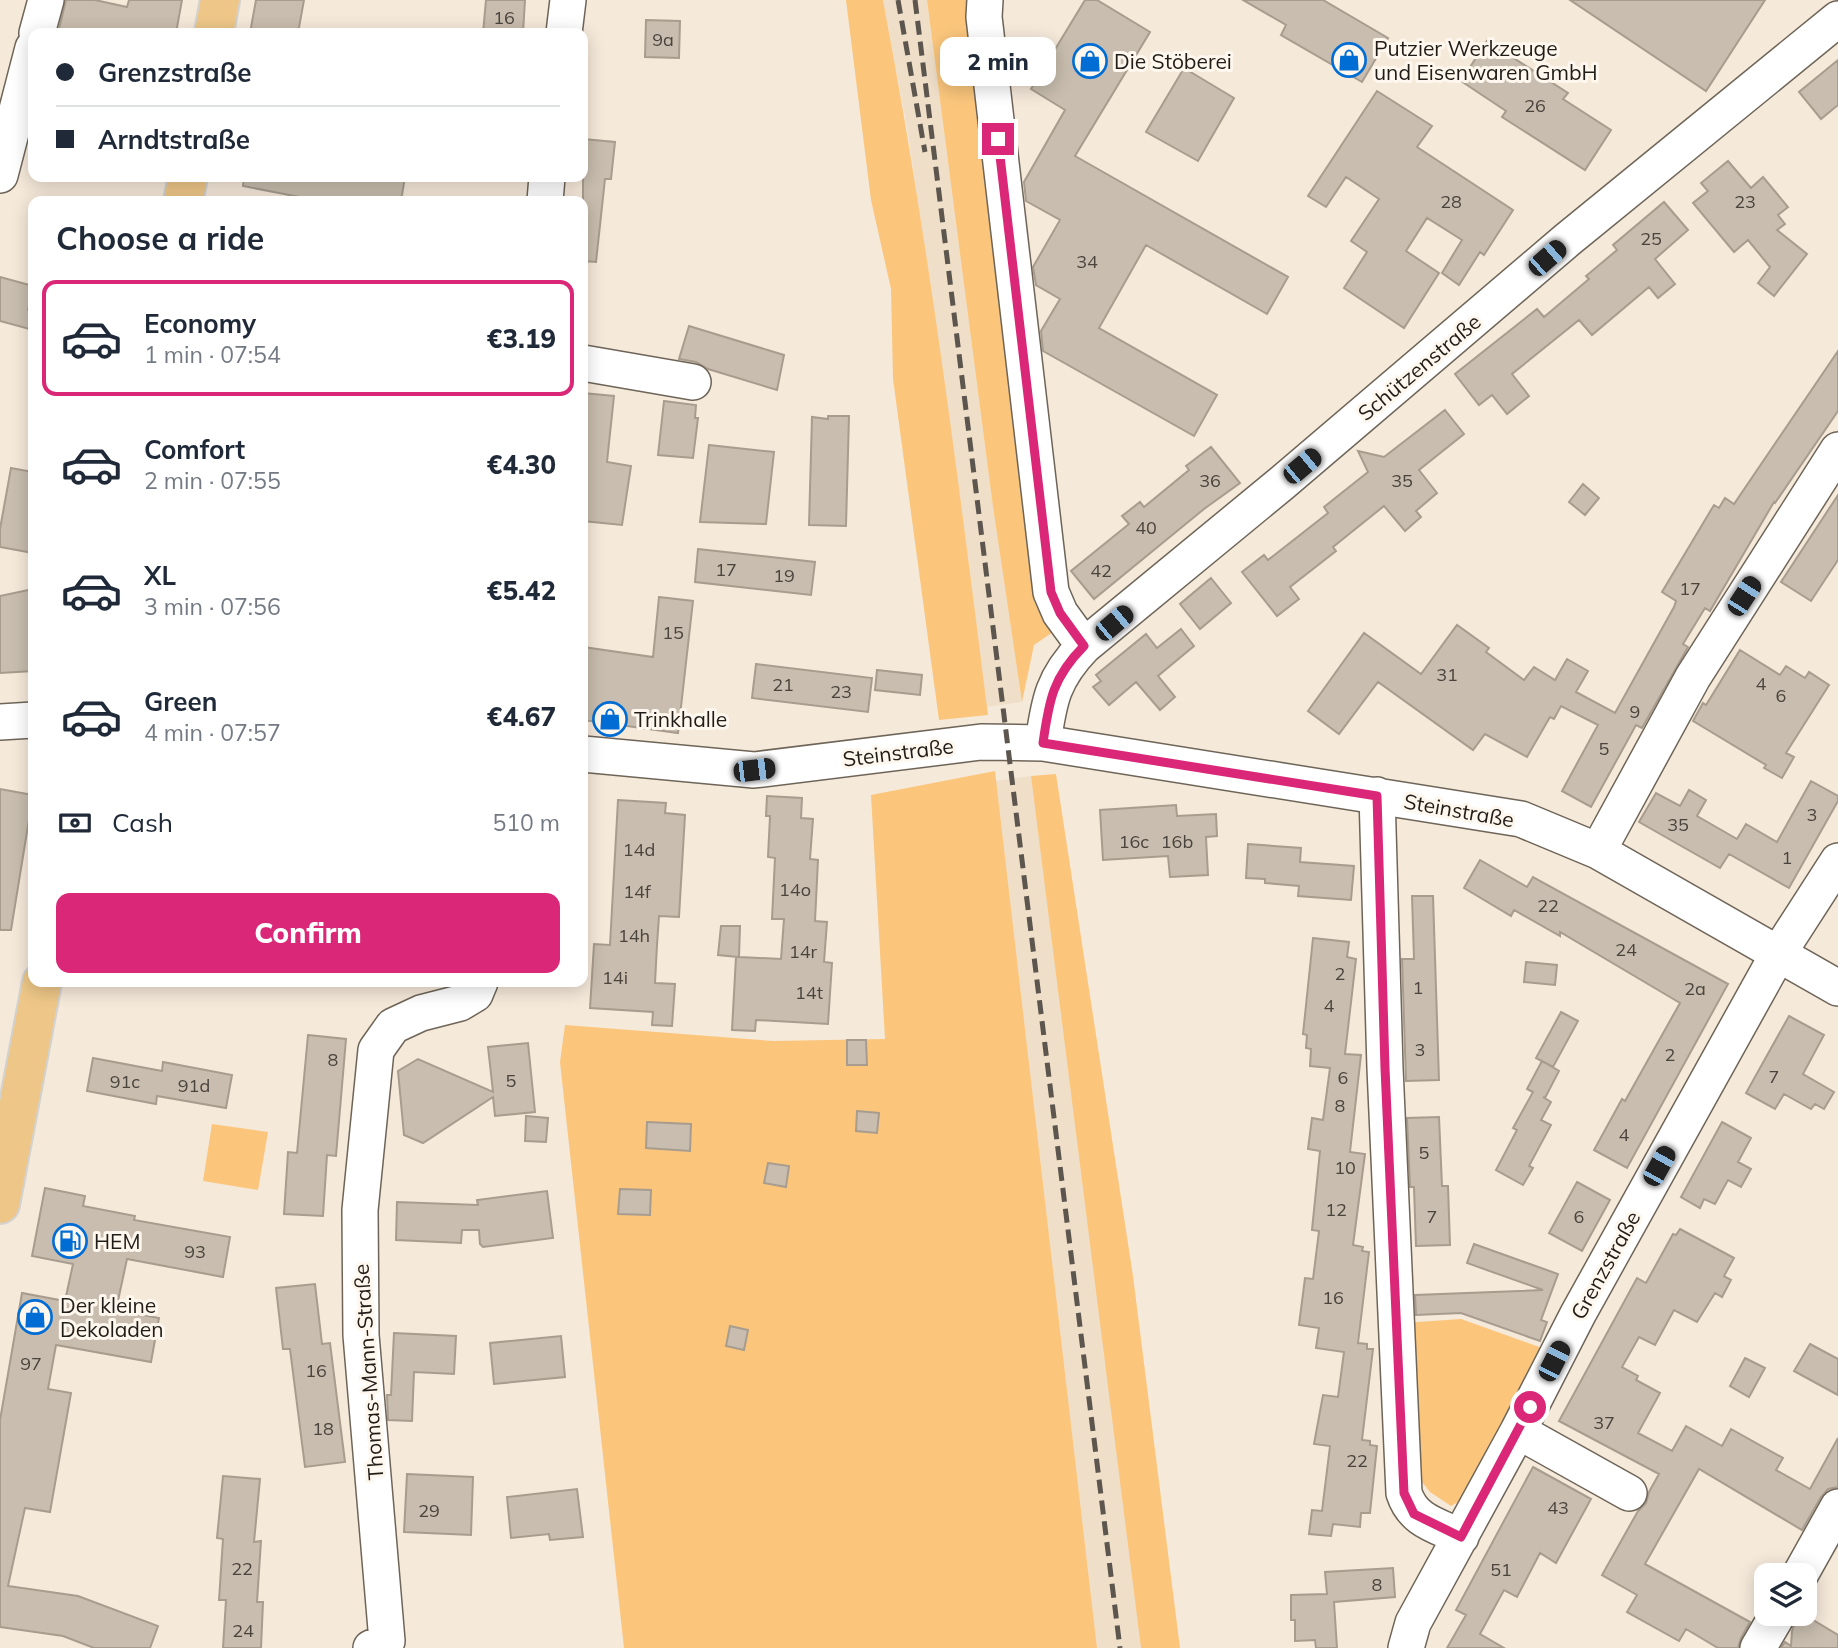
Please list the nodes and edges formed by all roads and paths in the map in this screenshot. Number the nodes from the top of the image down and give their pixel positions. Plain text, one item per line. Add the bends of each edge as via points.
1 (46, 0) edge
2 (220, 0) edge
3 (568, 0) edge
4 (985, 0) edge
5 (1838, 19) edge
6 (38, 28) edge
7 (215, 28) edge
8 (565, 28) edge
9 (28, 67) edge
10 (0, 174) edge
11 (588, 364) edge
12 (693, 382) dead end
13 (1838, 450) edge
14 (1084, 646) junction
15 (28, 720) edge
16 (0, 722) edge
17 (1043, 743) junction
18 (588, 754) edge
19 (1377, 796) junction
20 (1598, 851) junction
21 (1838, 861) edge
22 (1777, 954) junction
23 (41, 987) edge
24 (478, 987) edge
25 (1838, 988) edge
26 (0, 1204) edge
27 (1518, 1431) junction
28 (1629, 1493) dead end
29 (1838, 1507) edge
30 (1461, 1537) junction
31 (1807, 1563) edge
32 (1771, 1626) edge
33 (371, 1648) edge
34 (1406, 1648) edge
35 (1758, 1648) edge

1 - 6 street
2 - 7 main road
3 - 8 street
4 - 14 street via 1051,592
5 - 14 street, Schützenstraße
9 - 10 street
11 - 12 street
13 - 20 street via 1693,677
14 - 17 street, Schützenstraße via 1055,684
15 - 16 street
17 - 18 street, Steinstraße via 981,742 754,770
17 - 19 street, Steinstraße
19 - 20 street, Steinstraße via 1521,819
19 - 30 street via 1404,1493 1414,1514
20 - 22 street, Steinstraße
21 - 22 street, Grenzstraße
22 - 25 street, Steinstraße
22 - 27 street, Grenzstraße
23 - 26 main road
24 - 33 street, Thomas-Mann-Straße via 460,1003 393,1026 376,1050 360,1210 361,1335 387,1641
27 - 28 street
27 - 30 street, Grenzstraße
29 - 31 street
30 - 34 street, Grenzstraße via 1413,1623
32 - 35 street

